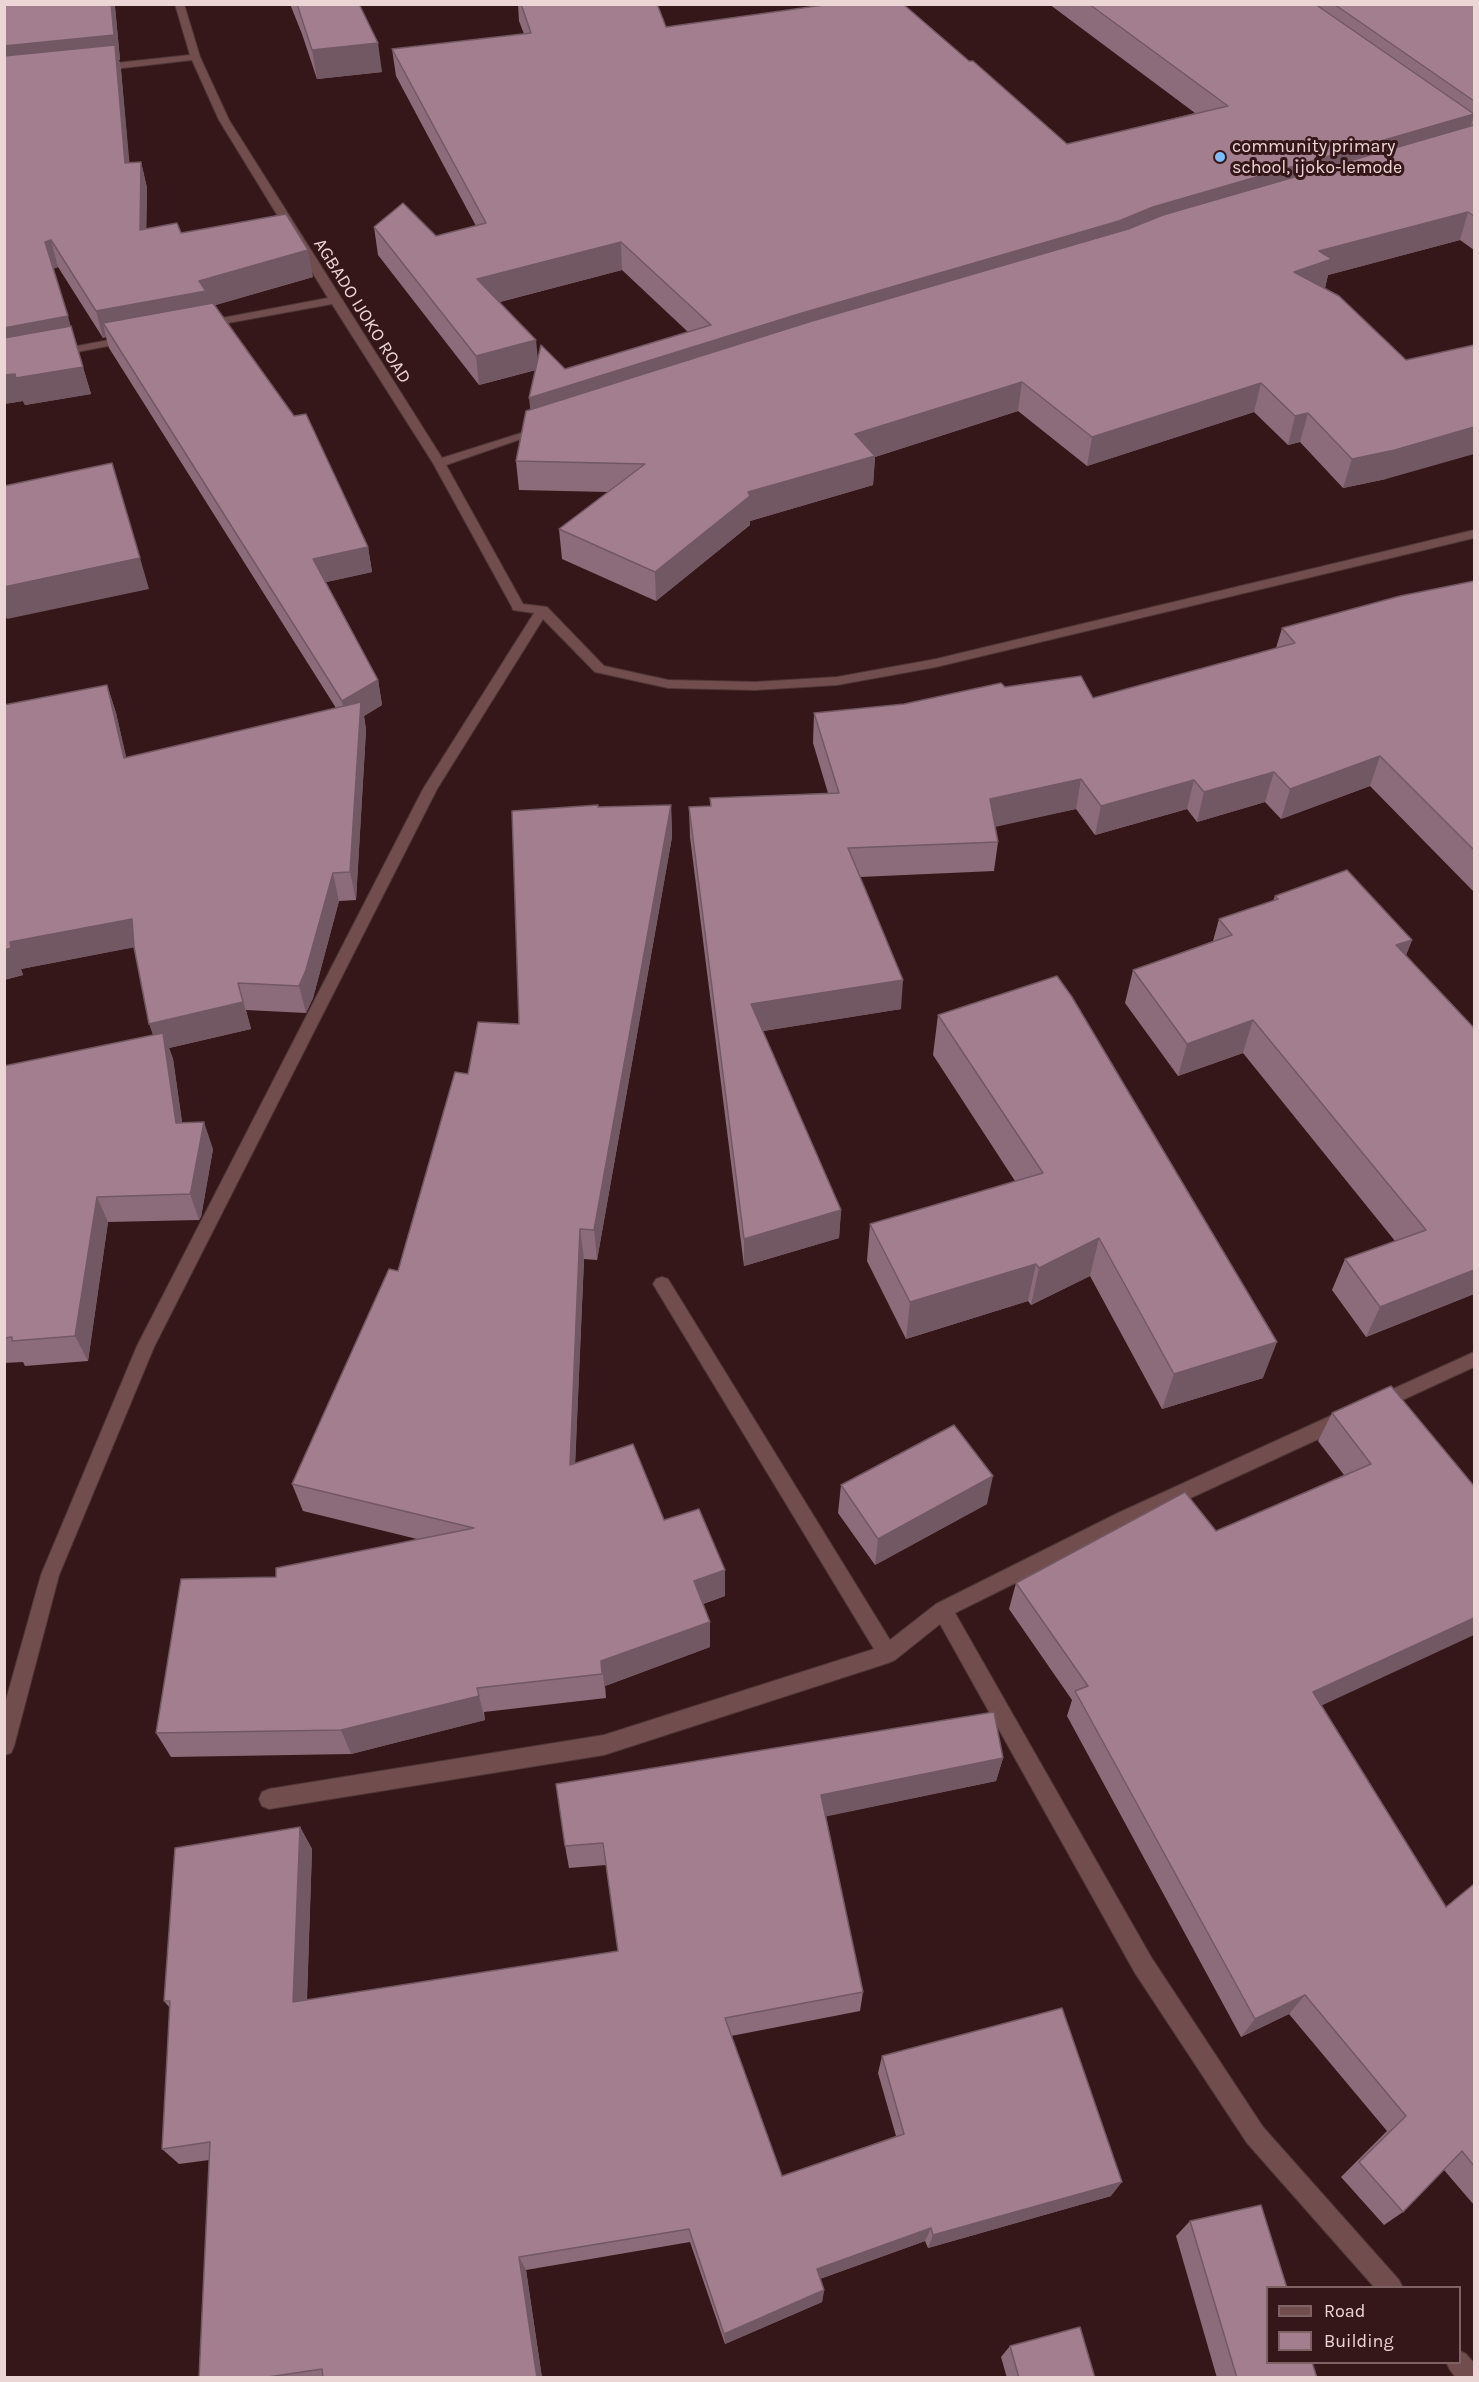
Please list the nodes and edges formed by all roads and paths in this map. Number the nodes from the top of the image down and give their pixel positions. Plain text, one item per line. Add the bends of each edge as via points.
1 (178, 4) edge
2 (195, 57) junction
3 (88, 69) edge
4 (335, 300) junction
5 (198, 326) edge
6 (141, 336) edge
7 (39, 356) edge
8 (550, 427) edge
9 (439, 463) junction
10 (1474, 534) edge
11 (542, 610) junction
12 (662, 1284) dead end
13 (1474, 1359) edge
14 (943, 1610) junction
15 (888, 1654) junction
16 (4, 1746) edge
17 (269, 1799) dead end
18 (1389, 2286) edge
19 (1460, 2364) edge
20 (1472, 2378) edge

1 - 2 street, AGBADO IJOKO ROAD
2 - 3 street
2 - 4 street, AGBADO IJOKO ROAD via 224,120
4 - 5 street
4 - 9 street, AGBADO IJOKO ROAD
6 - 7 street
8 - 9 street
9 - 11 street, AGBADO IJOKO ROAD via 518,607
10 - 11 street via 936,663 837,681 755,686 668,684 600,669
11 - 16 street via 430,789 146,1346 50,1575
12 - 15 street
13 - 14 street via 1125,1519
14 - 15 street
14 - 18 street via 1143,1965 1255,2135
15 - 17 street via 604,1745
19 - 20 street

